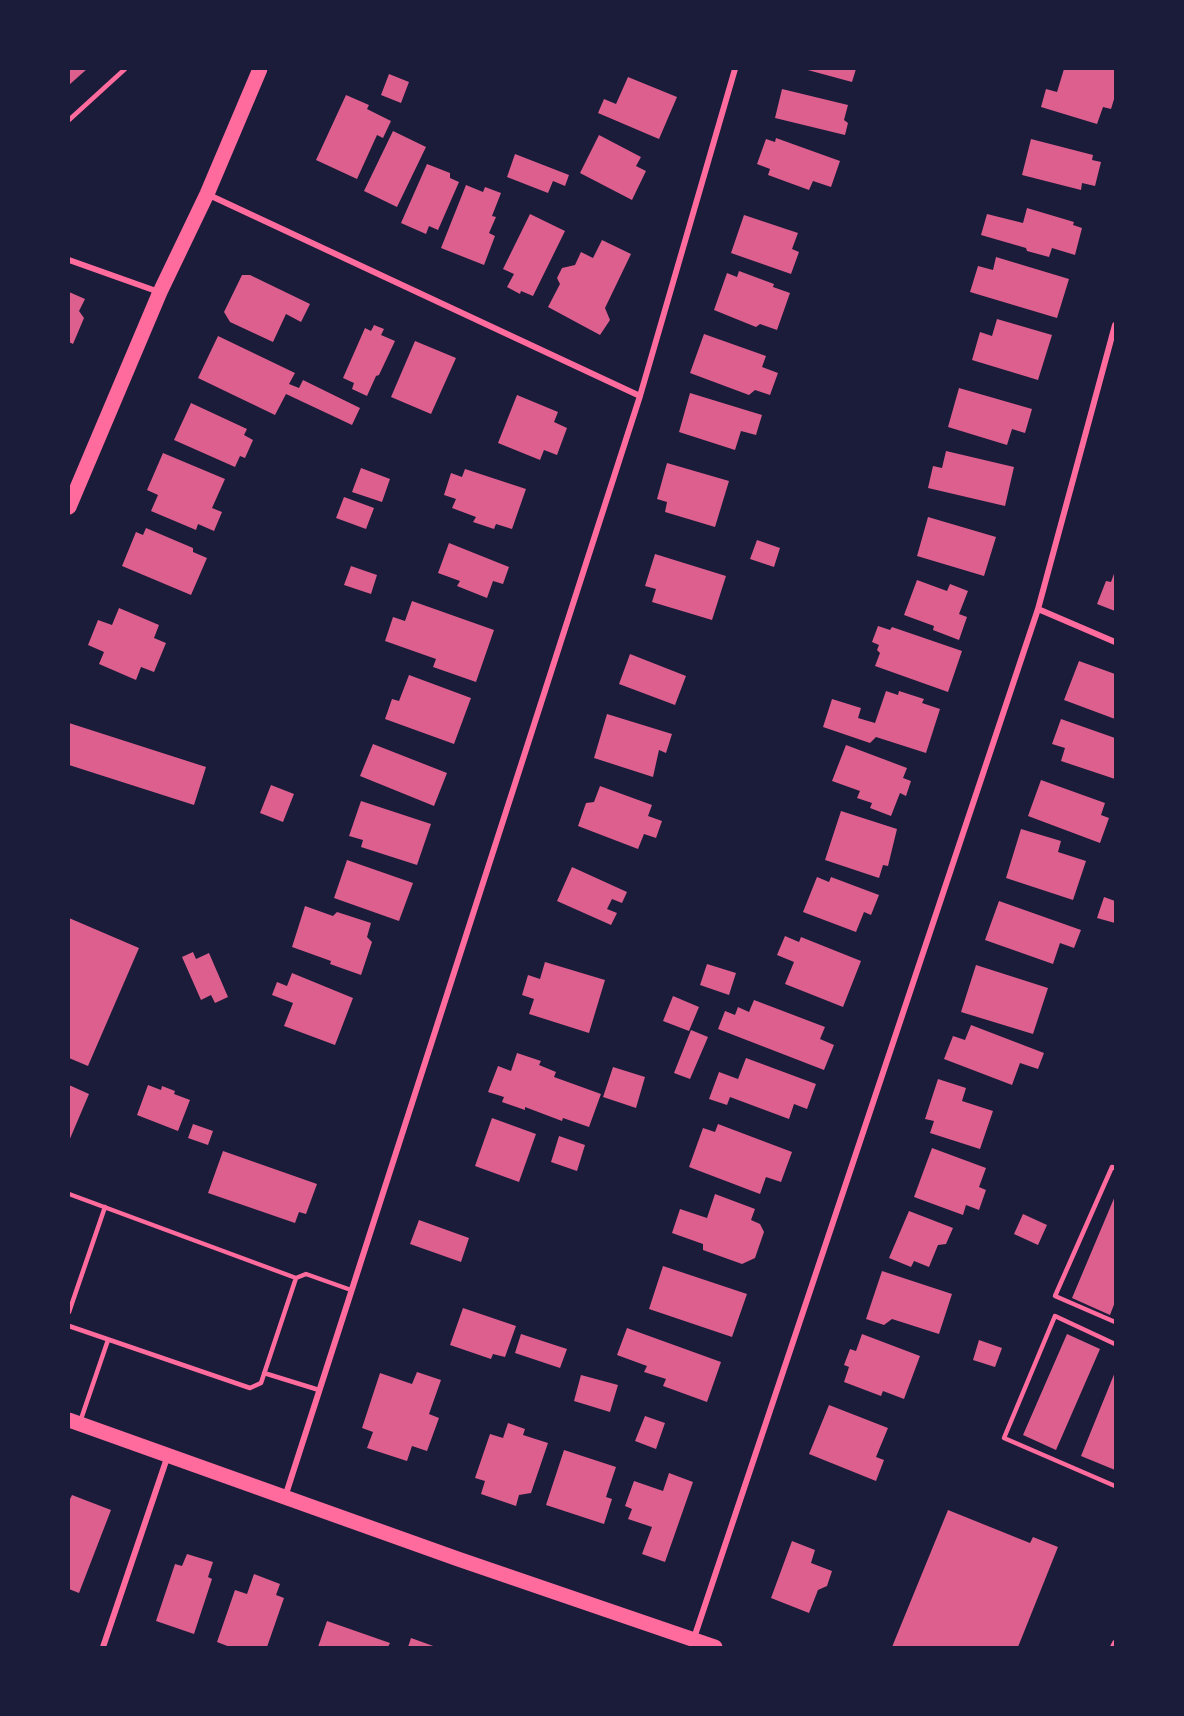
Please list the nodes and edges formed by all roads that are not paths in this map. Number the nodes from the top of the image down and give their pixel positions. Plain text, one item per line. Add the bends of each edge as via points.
1 (125, 69) edge
2 (260, 69) edge
3 (735, 69) edge
4 (69, 120) edge
5 (207, 194) junction
6 (69, 260) edge
7 (160, 292) junction
8 (1115, 324) edge
9 (640, 396) junction
10 (69, 507) edge
11 (1038, 609) junction
12 (1115, 642) edge
13 (1115, 1168) edge
14 (69, 1194) edge
15 (105, 1207) junction
16 (296, 1278) junction
17 (351, 1290) junction
18 (69, 1312) edge
19 (1115, 1322) edge
20 (69, 1326) edge
21 (108, 1340) junction
22 (1115, 1344) edge
23 (264, 1374) junction
24 (319, 1390) junction
25 (74, 1422) edge
26 (168, 1454) junction
27 (1115, 1486) edge
28 (284, 1497) junction
29 (694, 1639) junction
30 (103, 1647) edge
31 (715, 1647) edge

1 - 4 lane
2 - 5 main road
3 - 9 street
5 - 7 main road
5 - 9 street
6 - 7 street
7 - 10 main road
8 - 11 street
9 - 17 street
11 - 12 street
11 - 29 street
13 - 19 lane via 1112,1167 1055,1296
14 - 15 lane
15 - 16 lane
15 - 18 lane
16 - 17 lane via 306,1275
16 - 23 lane
17 - 24 street
20 - 21 lane
21 - 23 lane via 250,1388 261,1383
21 - 25 lane
22 - 27 lane via 1055,1316 1004,1438
23 - 24 lane
24 - 28 street
25 - 26 main road
26 - 28 main road
26 - 30 street
28 - 29 main road
29 - 31 main road

